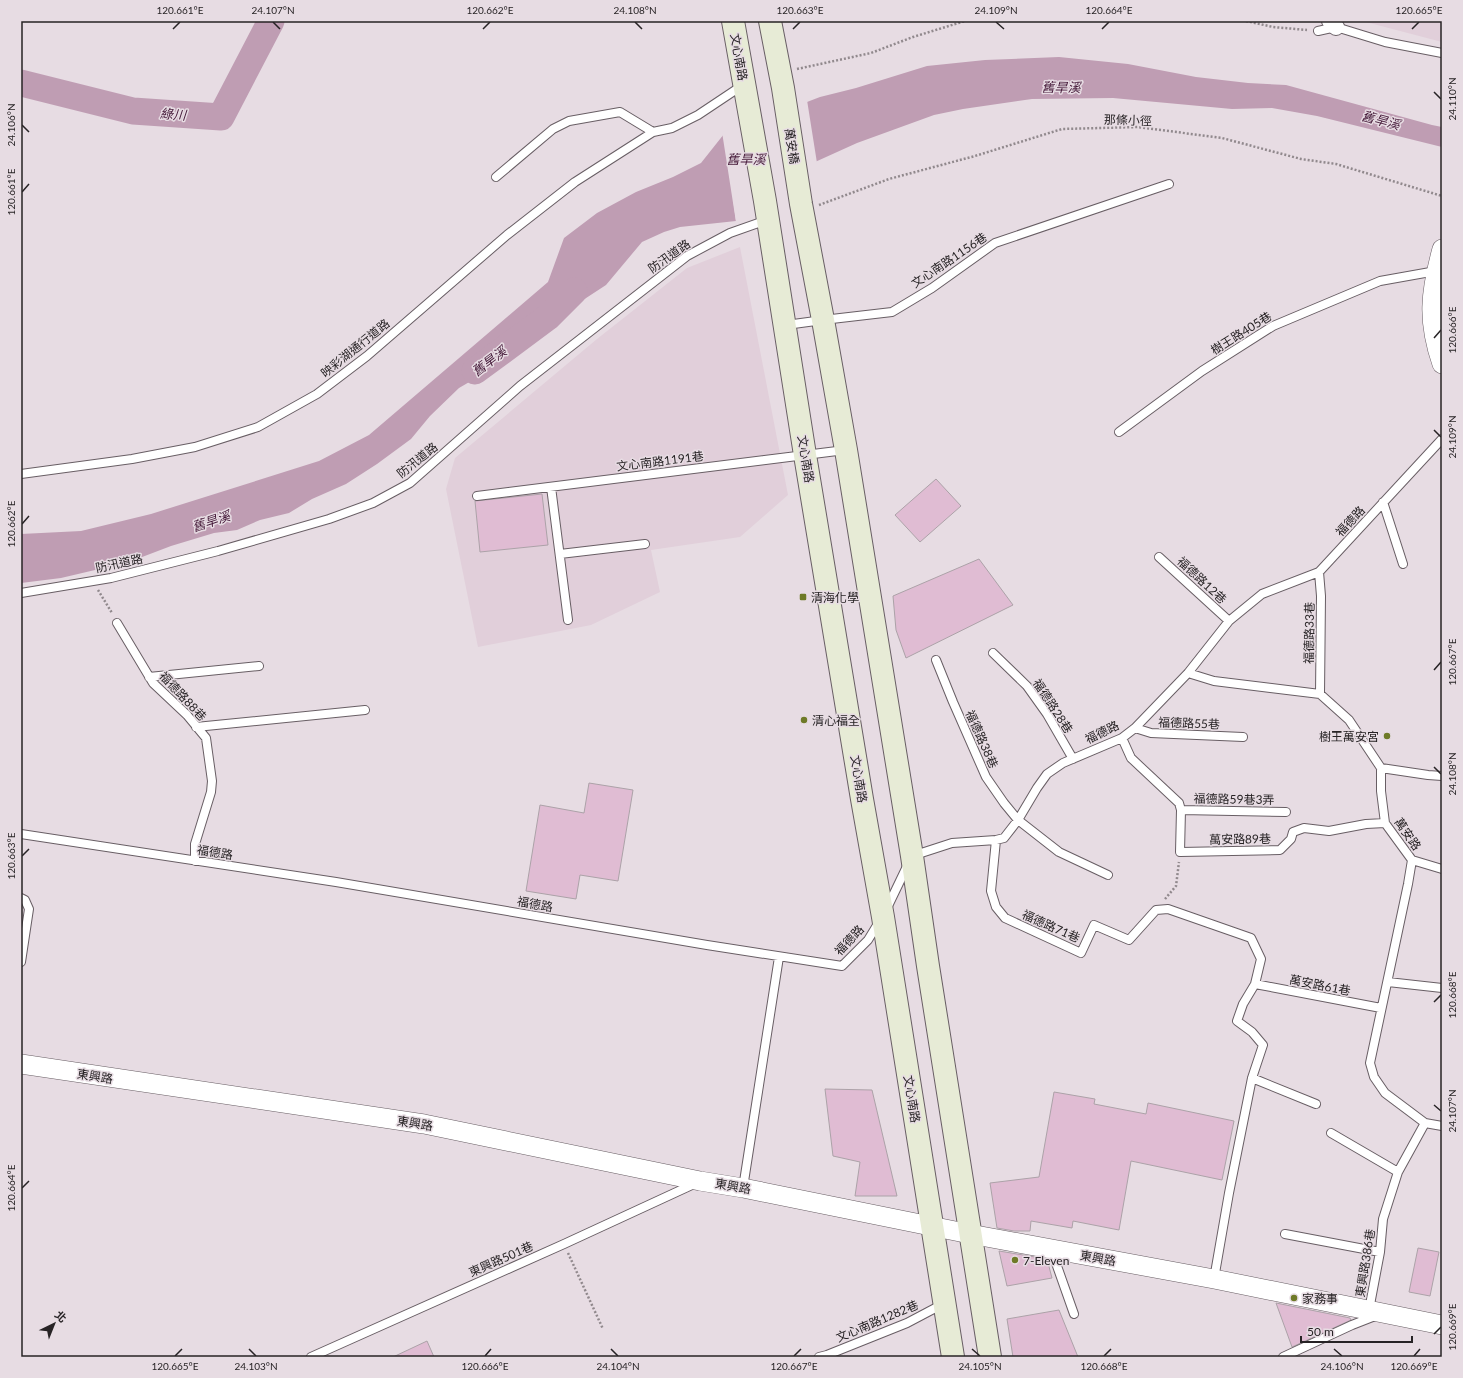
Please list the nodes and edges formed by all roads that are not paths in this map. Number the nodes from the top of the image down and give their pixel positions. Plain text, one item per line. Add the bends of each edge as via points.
1 (733, 21) edge
2 (770, 21) edge
3 (1328, 26) edge
4 (1442, 53) edge
5 (745, 88) junction
6 (653, 132) junction
7 (496, 177) dead end
8 (1169, 184) dead end
9 (766, 210) junction
10 (1442, 250) edge
11 (1436, 271) junction
12 (823, 320) junction
13 (785, 326) junction
14 (1442, 364) edge
15 (1119, 432) dead end
16 (1442, 439) edge
17 (846, 450) junction
18 (805, 455) junction
19 (21, 474) edge
20 (551, 487) junction
21 (477, 496) dead end
22 (1383, 502) junction
23 (645, 544) dead end
24 (560, 554) junction
25 (1159, 557) dead end
26 (1403, 564) dead end
27 (1319, 572) junction
28 (21, 593) edge
29 (568, 620) dead end
30 (1229, 621) junction
31 (117, 623) road end
32 (993, 653) dead end
33 (936, 660) dead end
34 (258, 666) dead end
35 (1188, 672) junction
36 (149, 677) junction
37 (1320, 694) junction
38 (365, 710) dead end
39 (196, 727) junction
40 (1135, 728) junction
41 (1243, 737) dead end
42 (1122, 738) junction
43 (1073, 759) junction
44 (1381, 768) junction
45 (1442, 776) edge
46 (1181, 810) junction
47 (1286, 812) dead end
48 (1018, 820) junction
49 (1385, 823) junction
50 (21, 834) edge
51 (996, 840) junction
52 (912, 856) junction
53 (1412, 860) junction
54 (195, 861) junction
55 (1442, 869) edge
56 (1108, 875) dead end
57 (21, 898) edge
58 (883, 916) junction
59 (779, 957) junction
60 (21, 962) edge
61 (1388, 982) junction
62 (1255, 984) junction
63 (1442, 988) edge
64 (1381, 1008) junction
65 (21, 1064) edge
66 (1252, 1078) junction
67 (1316, 1104) dead end
68 (1425, 1123) junction
69 (1442, 1126) edge
70 (1331, 1133) dead end
71 (1398, 1172) junction
72 (700, 1181) junction
73 (743, 1188) junction
74 (932, 1226) junction
75 (970, 1234) junction
76 (1285, 1234) dead end
77 (1050, 1249) junction
78 (1380, 1252) junction
79 (1214, 1279) junction
80 (944, 1304) junction
81 (1375, 1312) junction
82 (1074, 1314) dead end
83 (1442, 1325) edge
84 (311, 1357) edge
85 (819, 1357) edge
86 (953, 1357) edge
87 (990, 1357) edge
88 (1283, 1357) edge

1 - 5 main road, 文心南路
2 - 12 main road, 萬安橋 via 789,79 809,205
3 - 4 lane via 1385,42
5 - 6 lane, 映彩湖通行道路 via 672,128
5 - 9 main road
6 - 7 lane via 620,112 569,121 553,129
6 - 19 lane, 映彩湖通行道路 via 569,186 506,235 367,356 317,394 258,427 195,448
8 - 12 lane, 文心南路1156巷 via 995,243 932,288 892,312
9 - 13 main road, 文心南路
9 - 28 lane, 防汛道路 via 687,256 520,386 410,483 374,503 329,519 218,551 111,578
10 - 11 street
11 - 14 street via 1432,325
11 - 15 lane, 樹王路405巷 via 1380,280 1272,326 1202,371
12 - 13 lane, 文心南路1156巷
12 - 17 main road
13 - 18 main road, 文心南路
16 - 22 lane, 福德路
17 - 18 lane, 文心南路1191巷
17 - 52 main road
18 - 20 lane, 文心南路1191巷
18 - 58 main road, 文心南路
20 - 21 lane, 文心南路1191巷
20 - 24 lane
22 - 26 lane
22 - 27 lane, 福德路
23 - 24 lane
24 - 29 lane
25 - 30 lane, 福德路12巷
27 - 30 lane, 福德路 via 1262,594
27 - 37 lane, 福德路33巷
30 - 35 lane, 福德路
31 - 36 lane, 福德路88巷
32 - 43 lane, 福德路28巷 via 1031,691
33 - 48 lane, 福德路38巷 via 986,777
34 - 36 lane
35 - 37 lane via 1214,681
35 - 40 lane, 福德路
36 - 39 lane, 福德路88巷 via 153,684 187,714
37 - 44 lane via 1349,720
38 - 39 lane
39 - 54 lane, 福德路88巷 via 206,738 212,781 195,844
40 - 41 lane, 福德路55巷 via 1151,733
40 - 42 lane, 福德路
42 - 43 lane, 福德路
42 - 46 lane via 1131,758 1179,803
43 - 48 lane, 福德路 via 1047,774
44 - 45 lane
44 - 49 lane, 萬安路
46 - 47 lane, 福德路59巷3弄
46 - 49 lane, 萬安路89巷 via 1180,852 1280,850 1291,839 1293,832 1304,828 1329,831
48 - 51 lane, 福德路 via 1004,838
48 - 56 lane, 福德路38巷 via 1059,852
49 - 53 lane, 萬安路
50 - 54 lane, 福德路
51 - 52 lane via 952,843
51 - 62 lane, 福德路71巷 via 991,891 996,907 1005,918 1081,953 1094,925 1129,940 1156,910 1168,909 1250,938 1261,959
52 - 58 lane, 福德路
52 - 75 main road
53 - 55 lane
53 - 61 lane, 萬安路
54 - 59 lane, 福德路 via 336,882
57 - 60 lane via 25,900 29,909
58 - 59 lane, 福德路 via 868,940 842,966
58 - 74 main road, 文心南路
59 - 73 lane
61 - 63 lane
61 - 64 lane, 萬安路
62 - 64 lane, 萬安路61巷
62 - 66 lane via 1243,1004 1237,1021 1252,1032 1263,1045
64 - 68 lane, 萬安路 via 1370,1062 1374,1077 1385,1093
65 - 72 street, 東興路 via 424,1124
66 - 67 lane
66 - 79 lane
68 - 69 lane, 萬安路
68 - 71 lane, 東興路386巷
70 - 71 lane
71 - 78 lane, 東興路386巷 via 1383,1219
72 - 73 street, 東興路
72 - 84 lane, 東興路501巷
73 - 74 street, 東興路
74 - 75 street, 東興路
74 - 80 main road, 文心南路
75 - 77 street, 東興路
75 - 87 main road
76 - 78 lane
77 - 79 street, 東興路
77 - 82 lane
78 - 81 lane, 東興路386巷
79 - 81 street, 東興路
80 - 85 lane, 文心南路1282巷 via 907,1323
80 - 86 main road, 文心南路
81 - 83 street, 東興路
81 - 88 lane via 1372,1318

